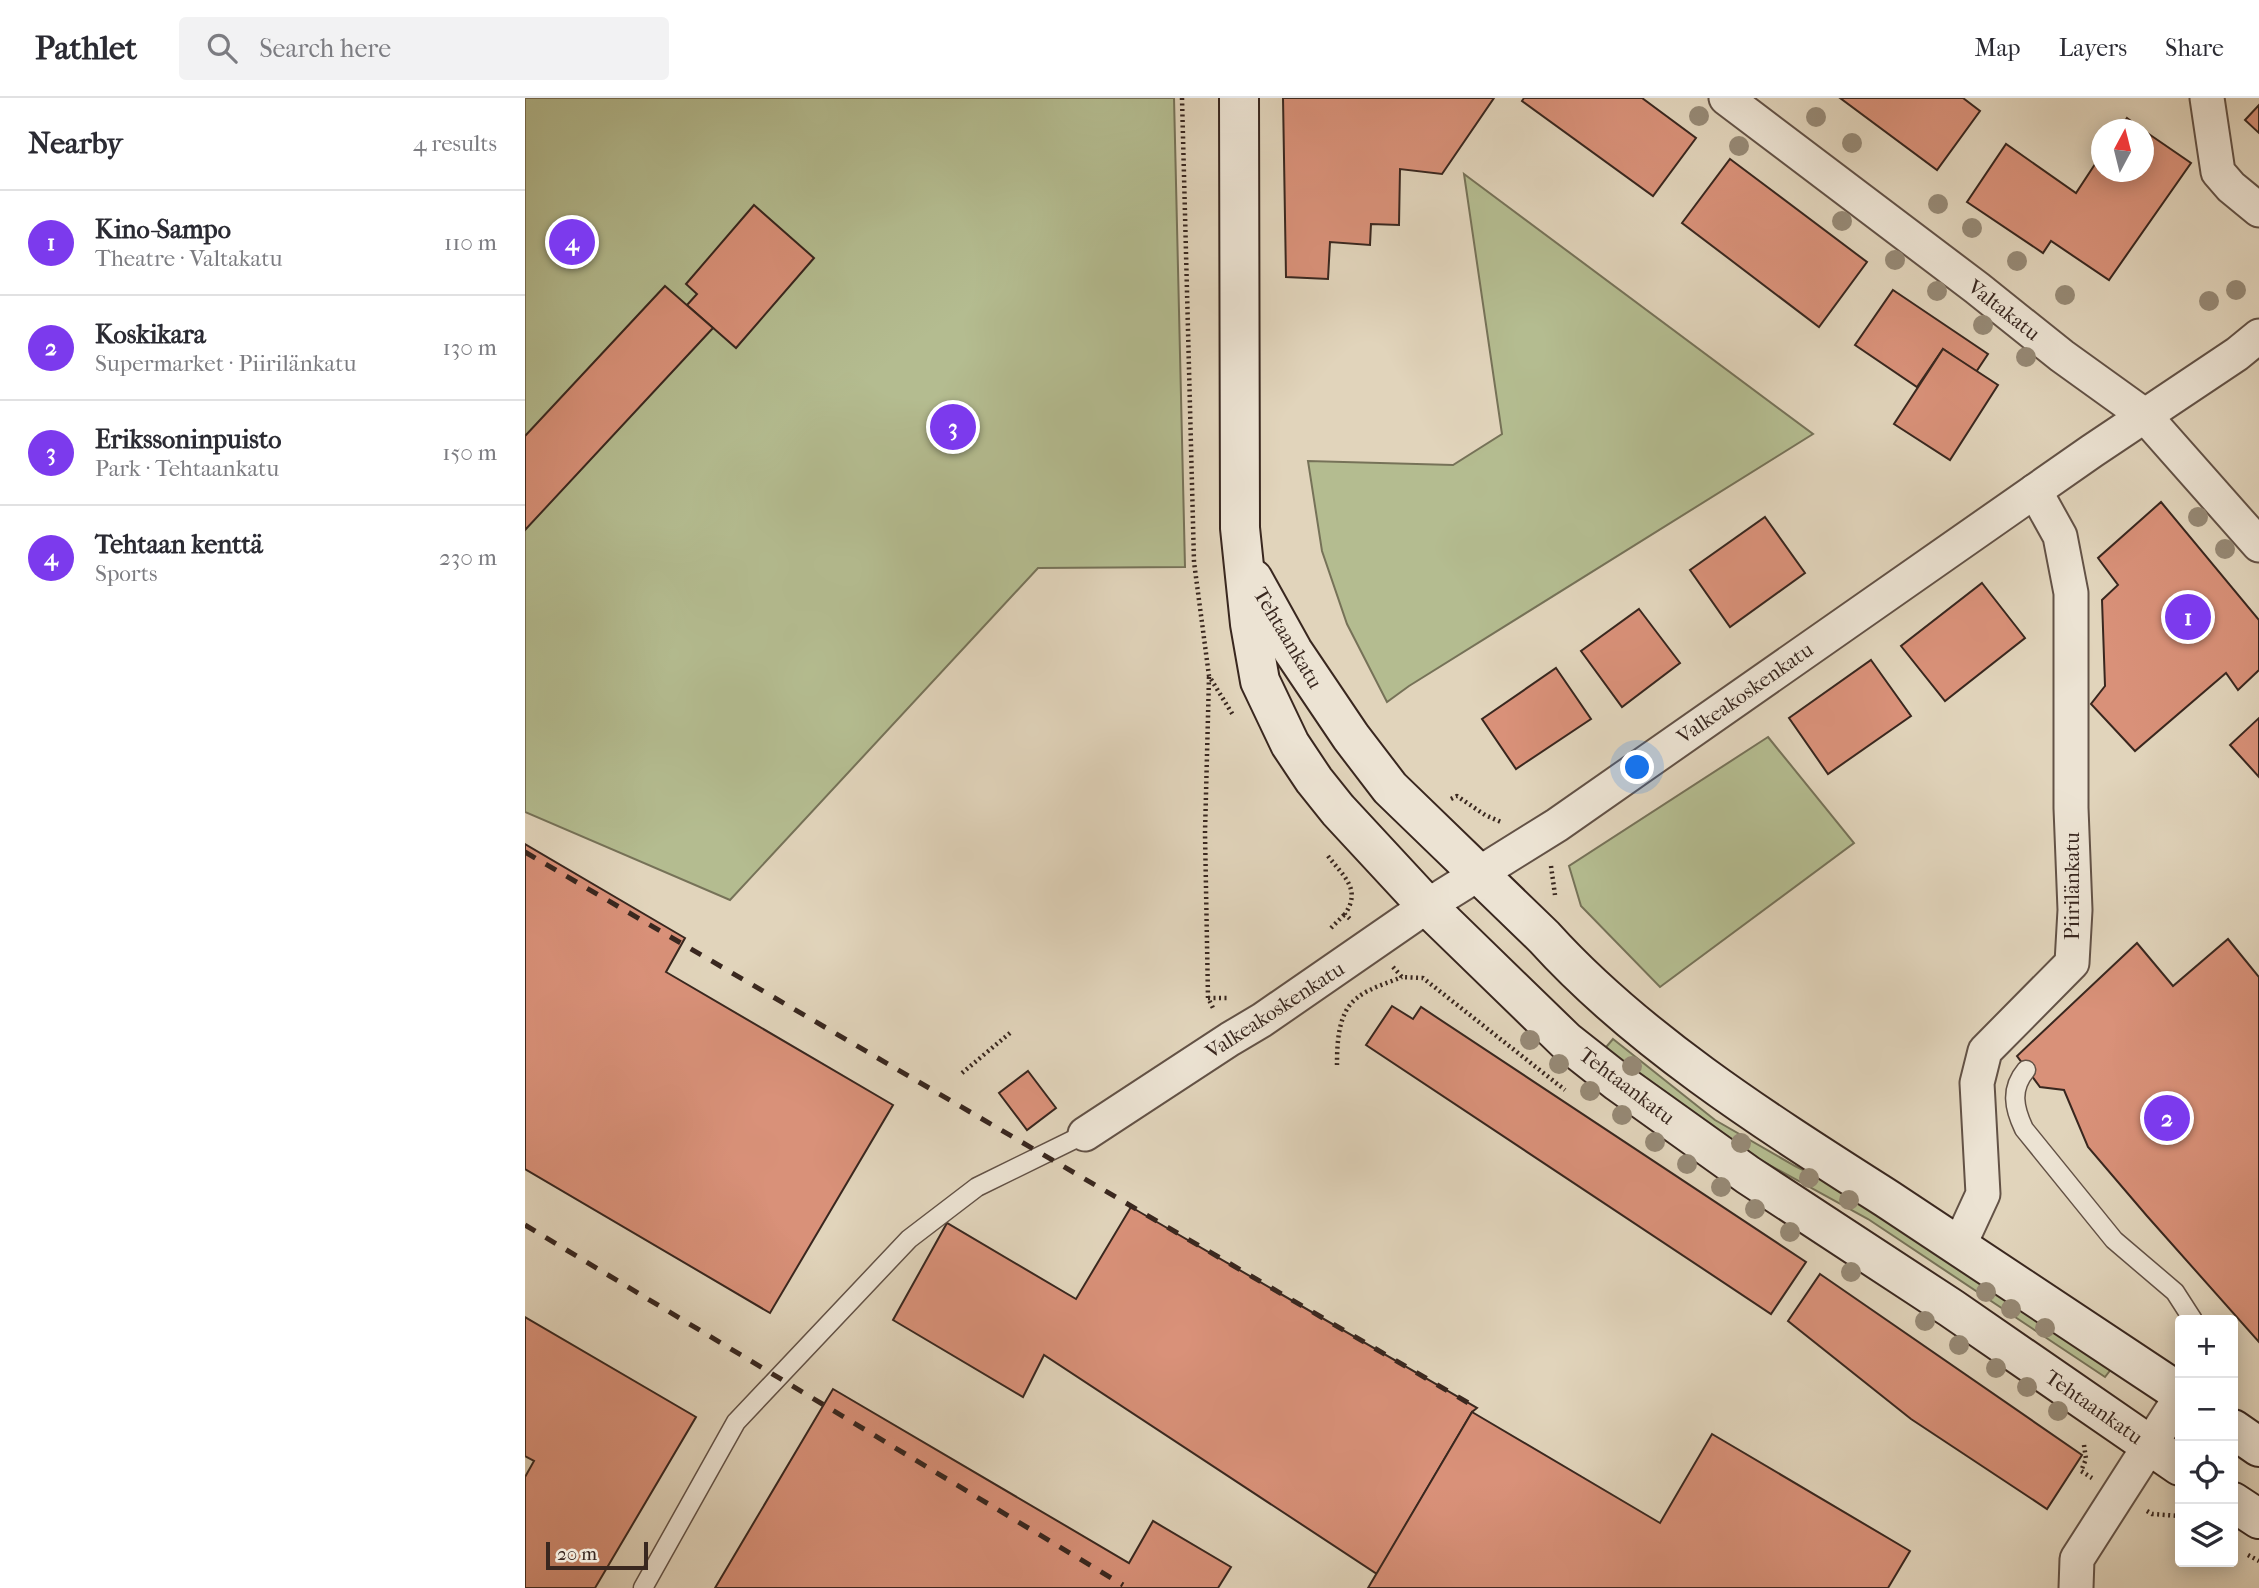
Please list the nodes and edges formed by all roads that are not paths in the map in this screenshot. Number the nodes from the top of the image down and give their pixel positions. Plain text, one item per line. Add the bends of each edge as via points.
1 (1239, 98) edge
2 (1726, 98) edge
3 (2207, 98) edge
4 (2259, 210) edge
5 (2259, 337) edge
6 (2144, 415) junction
7 (2035, 491) junction
8 (2259, 545) edge
9 (1245, 562) junction
10 (1478, 873) junction
11 (1427, 906) junction
12 (2026, 1070) dead end
13 (1085, 1134) joint
14 (1958, 1246) junction
15 (2190, 1315) edge
16 (2175, 1393) edge
17 (2175, 1416) edge
18 (2238, 1432) edge
19 (2259, 1447) edge
20 (2165, 1456) edge
21 (2236, 1504) edge
22 (2259, 1519) edge
23 (643, 1588) edge
24 (2076, 1588) edge

1 - 9 main road, Tehtaankatu via 1238,390 1240,528
2 - 6 street, Valtakatu
3 - 4 street via 2218,172
5 - 6 street, Valkeakoskenkatu
6 - 7 street, Valkeakoskenkatu
6 - 8 street, Valtakatu
7 - 10 street, Valkeakoskenkatu via 1557,825
7 - 14 street, Piirilänkatu via 2060,536 2071,593 2072,964 1985,1051 1977,1083 1983,1194
9 - 10 main road, Tehtaankatu via 1293,651 1351,737 1390,788
9 - 11 main road, Tehtaankatu via 1260,681 1290,744 1338,810
10 - 11 street, Valkeakoskenkatu
10 - 14 main road, Tehtaankatu via 1566,961 1687,1064
11 - 13 street, Valkeakoskenkatu via 1285,1005
11 - 20 main road, Tehtaankatu via 1566,1041 1618,1082
12 - 15 lane via 2015,1089 2017,1114 2024,1129 2114,1240 2175,1292
13 - 23 lane via 977,1186 909,1240 736,1422
14 - 16 main road, Tehtaankatu
17 - 20 street
18 - 19 main road
20 - 24 street via 2077,1559
21 - 22 main road

